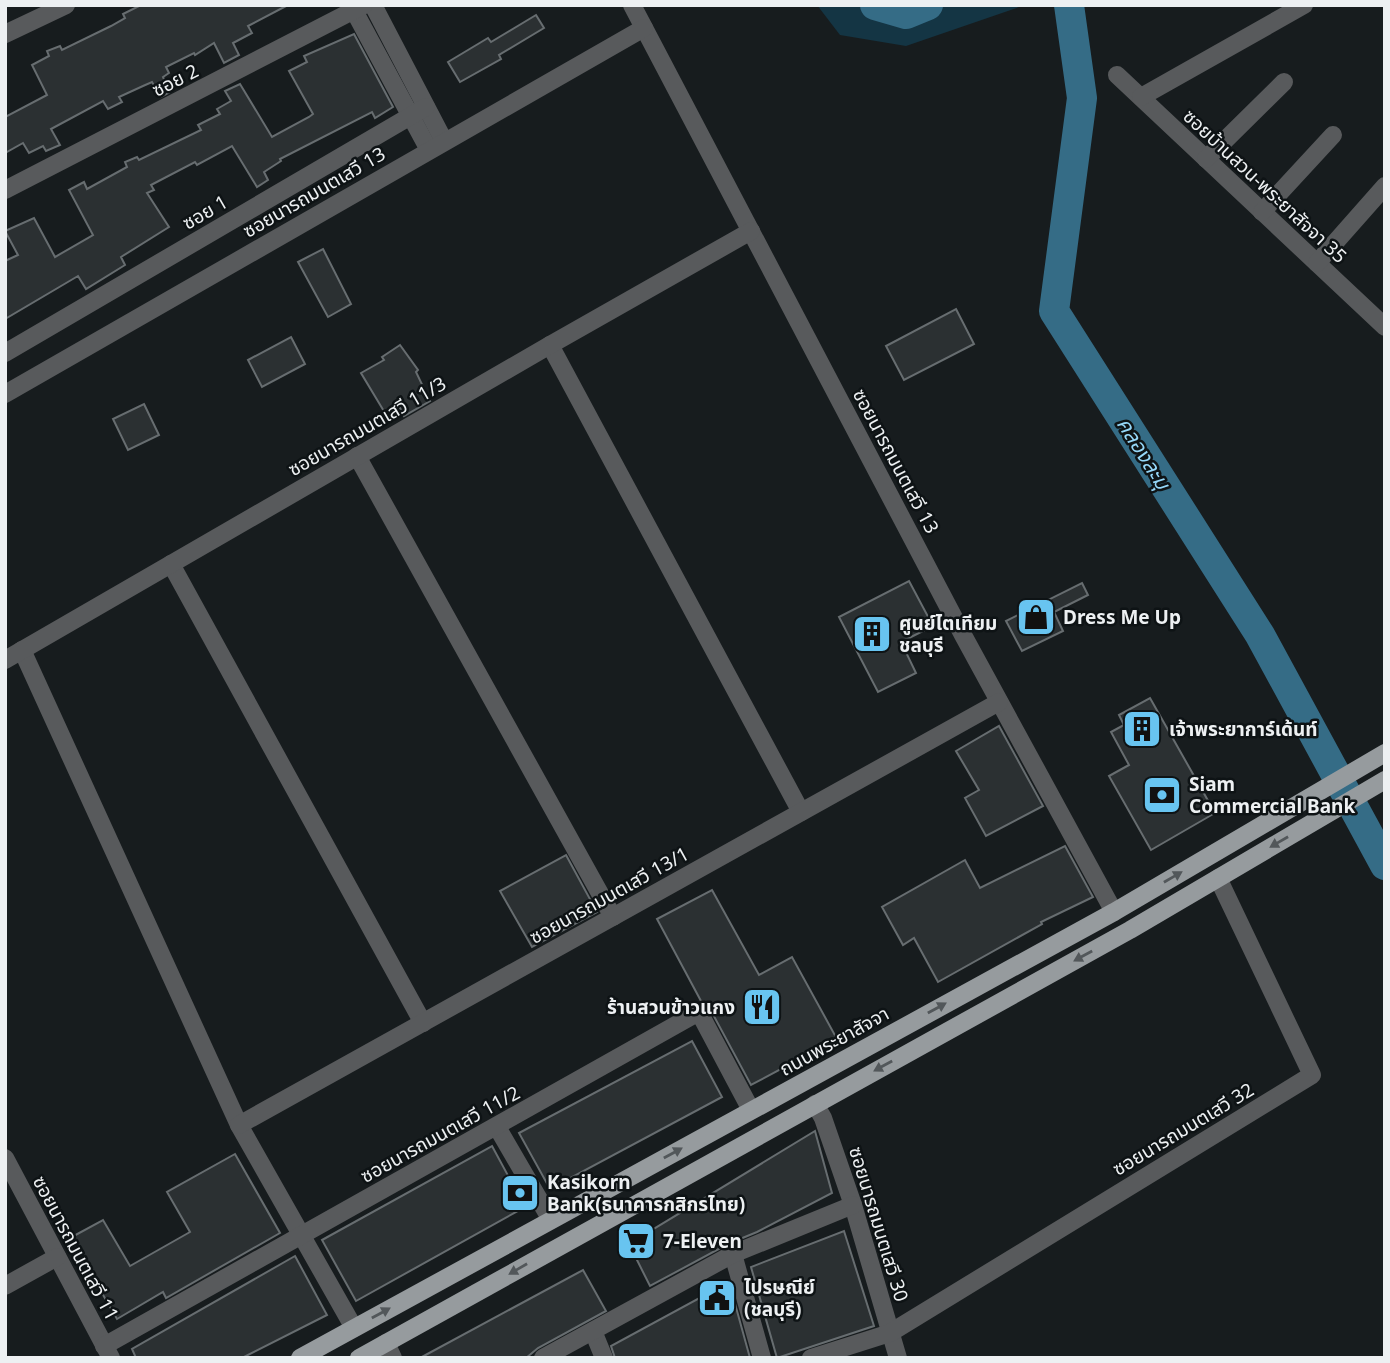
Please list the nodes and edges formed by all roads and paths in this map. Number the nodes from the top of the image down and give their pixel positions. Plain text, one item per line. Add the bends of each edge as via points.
1 (66, 5) edge
2 (373, 5) edge
3 (632, 5) edge
4 (1304, 5) edge
5 (356, 7) edge
6 (644, 28) junction
7 (5, 34) edge
8 (1116, 75) dead end
9 (1284, 82) dead end
10 (1141, 97) junction
11 (419, 112) junction
12 (1333, 135) dead end
13 (437, 145) junction
14 (1206, 159) junction
15 (1385, 186) edge
16 (5, 190) edge
17 (1262, 212) junction
18 (751, 231) junction
19 (1317, 263) junction
20 (1385, 327) edge
21 (550, 345) junction
22 (5, 353) edge
23 (5, 394) edge
24 (357, 456) junction
25 (172, 564) junction
26 (22, 650) junction
27 (5, 660) edge
28 (999, 702) junction
29 (1385, 752) edge
30 (1380, 783) edge
31 (801, 812) junction
32 (1218, 878) junction
33 (1114, 912) junction
34 (613, 917) junction
35 (423, 1023) junction
36 (815, 1104) junction
37 (751, 1110) junction
38 (239, 1125) junction
39 (497, 1127) junction
40 (5, 1158) edge
41 (853, 1205) junction
42 (551, 1220) junction
43 (301, 1237) junction
44 (733, 1254) junction
45 (57, 1257) junction
46 (5, 1286) edge
47 (354, 1328) junction
48 (593, 1331) junction
49 (890, 1333) junction
50 (389, 1351) edge
51 (108, 1352) edge
52 (300, 1358) edge
53 (359, 1358) edge
54 (543, 1358) edge
55 (604, 1358) edge
56 (762, 1358) edge
57 (811, 1358) edge
58 (898, 1358) edge

1 - 7 street
2 - 11 street
3 - 6 street, ซอยนารถมนตเสวี 13
4 - 10 street
5 - 11 street
5 - 16 street, ซอย 2
6 - 13 street, ซอยนารถมนตเสวี 13
6 - 18 street, ซอยนารถมนตเสวี 13
8 - 10 street, ซอยบ้านสวน-พระยาสัจจา 35
9 - 14 street
10 - 14 street, ซอยบ้านสวน-พระยาสัจจา 35
11 - 13 street
11 - 22 street, ซอย 1
12 - 17 street
13 - 23 street, ซอยนารถมนตเสวี 13
14 - 17 street, ซอยบ้านสวน-พระยาสัจจา 35
15 - 19 street
17 - 19 street, ซอยบ้านสวน-พระยาสัจจา 35
18 - 21 street, ซอยนารถมนตเสวี 11/3
18 - 28 street, ซอยนารถมนตเสวี 13
19 - 20 street, ซอยบ้านสวน-พระยาสัจจา 35
21 - 24 street, ซอยนารถมนตเสวี 11/3
21 - 31 street
24 - 25 street, ซอยนารถมนตเสวี 11/3
24 - 34 street
25 - 26 street, ซอยนารถมนตเสวี 11/3
25 - 35 street
26 - 27 street, ซอยนารถมนตเสวี 11/3
26 - 38 street
28 - 31 street, ซอยนารถมนตเสวี 13/1
28 - 33 street, ซอยนารถมนตเสวี 13
33 -> 29 main road, ถนนพระยาสัจจา
30 -> 32 main road
31 - 34 street, ซอยนารถมนตเสวี 13/1
32 -> 36 main road
32 - 49 street, ซอยนารถมนตเสวี 32 via 1312,1075
37 -> 33 main road, ถนนพระยาสัจจา
34 - 35 street, ซอยนารถมนตเสวี 13/1
35 - 38 street, ซอยนารถมนตเสวี 13/1
36 - 41 street, ซอยนารถมนตเสวี 30
36 -> 50 main road
37 - 39 street, ซอยนารถมนตเสวี 11/2 via 699,1012
42 -> 37 main road, ถนนพระยาสัจจา
38 - 43 street
39 - 42 street
39 - 43 street, ซอยนารถมนตเสวี 11/2
40 - 45 street, ซอยนารถมนตเสวี 11
41 - 44 street
41 - 49 street, ซอยนารถมนตเสวี 30
47 -> 42 main road, ถนนพระยาสัจจา
43 - 47 street
43 - 51 street, ซอยนารถมนตเสวี 11/2
44 - 48 street
44 - 56 street
45 - 46 street
45 - 51 street, ซอยนารถมนตเสวี 11
47 - 52 main road, ถนนพระยาสัจจา
48 - 54 street
48 - 55 street
49 - 57 street
49 - 58 street, ซอยนารถมนตเสวี 30
50 - 53 main road

